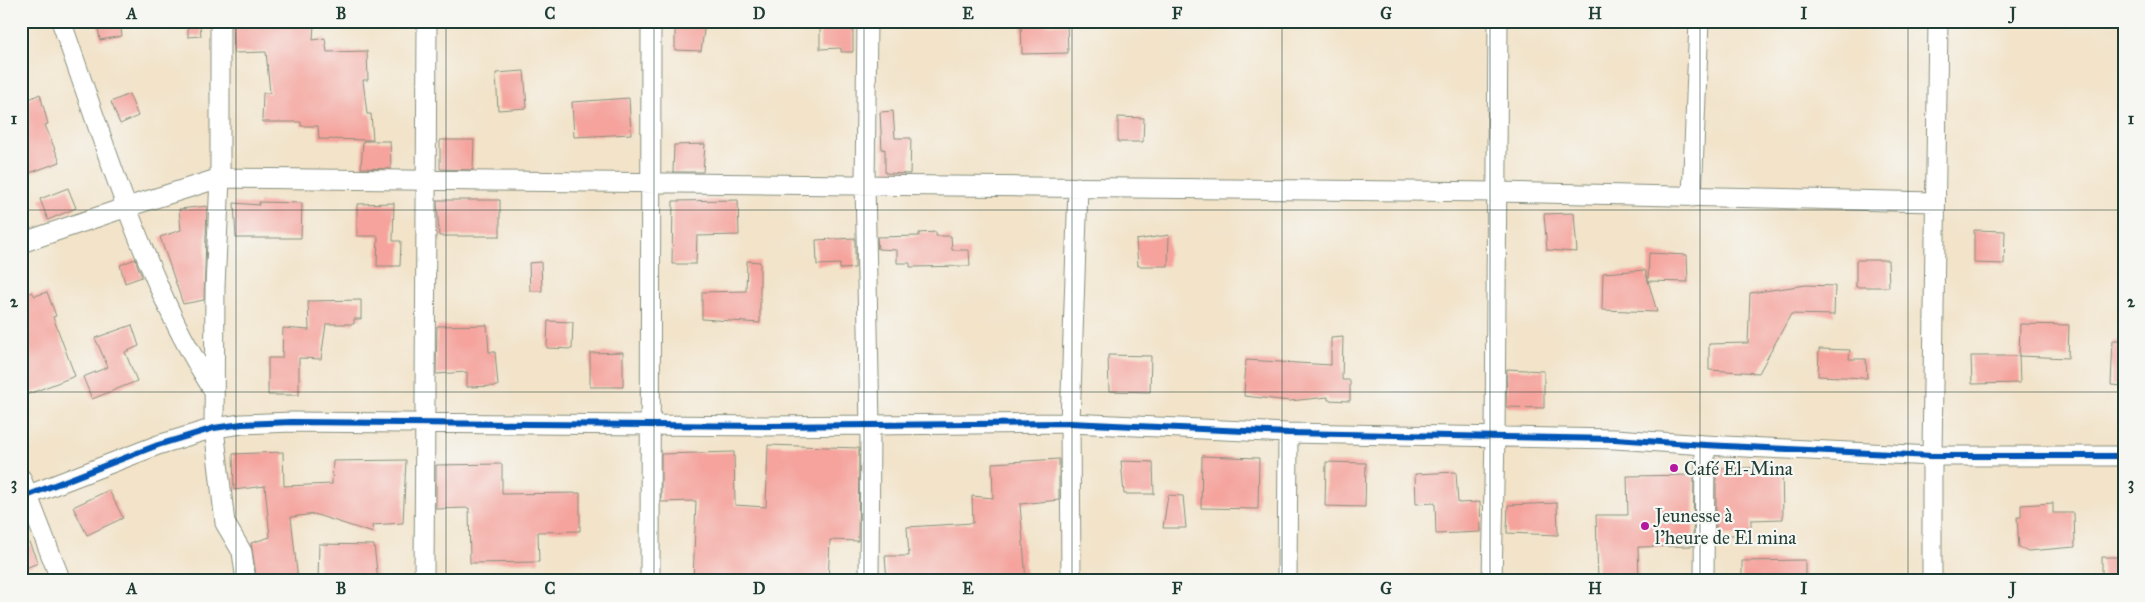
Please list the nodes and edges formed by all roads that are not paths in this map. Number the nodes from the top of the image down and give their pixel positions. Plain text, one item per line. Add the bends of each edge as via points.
1 (61, 21) edge
2 (220, 21) edge
3 (428, 21) edge
4 (651, 21) edge
5 (867, 21) edge
6 (1498, 21) edge
7 (1699, 21) edge
8 (1938, 21) edge
9 (220, 178) junction
10 (426, 180) junction
11 (652, 182) junction
12 (865, 184) junction
13 (1078, 187) junction
14 (1497, 192) junction
15 (1692, 197) junction
16 (1935, 202) junction
17 (127, 206) junction
18 (21, 243) edge
19 (213, 389) junction
20 (426, 422) junction
21 (1070, 423) junction
22 (649, 425) junction
23 (870, 426) junction
24 (214, 428) junction
25 (1288, 433) junction
26 (1496, 436) junction
27 (1705, 445) junction
28 (1932, 456) junction
29 (2124, 456) edge
30 (24, 490) edge
31 (61, 581) edge
32 (246, 581) edge
33 (424, 581) edge
34 (650, 581) edge
35 (869, 581) edge
36 (1071, 581) edge
37 (1286, 581) edge
38 (1492, 581) edge
39 (1704, 581) edge
40 (1932, 581) edge

1 - 17 street
2 - 9 street
3 - 10 street
4 - 11 street
5 - 12 street
6 - 14 street
7 - 15 street
8 - 16 street
9 - 10 street
9 - 17 street
9 - 19 street
10 - 11 street
10 - 20 street
11 - 12 street
11 - 22 street
12 - 13 street
12 - 23 street
13 - 14 street
13 - 21 street
14 - 15 street
14 - 26 street
15 - 16 street
16 - 28 street
17 - 18 street
17 - 19 street via 175,323
19 - 24 street
20 - 22 street
20 - 24 street via 292,422
20 - 33 street
21 - 23 street
21 - 25 street
21 - 36 street
22 - 23 street
22 - 34 street
23 - 35 street
24 - 30 street
24 - 32 street via 226,523 242,552
25 - 26 street
25 - 37 street
26 - 27 street
26 - 38 street
27 - 28 street
27 - 39 street
28 - 29 street
28 - 40 street
30 - 31 street

